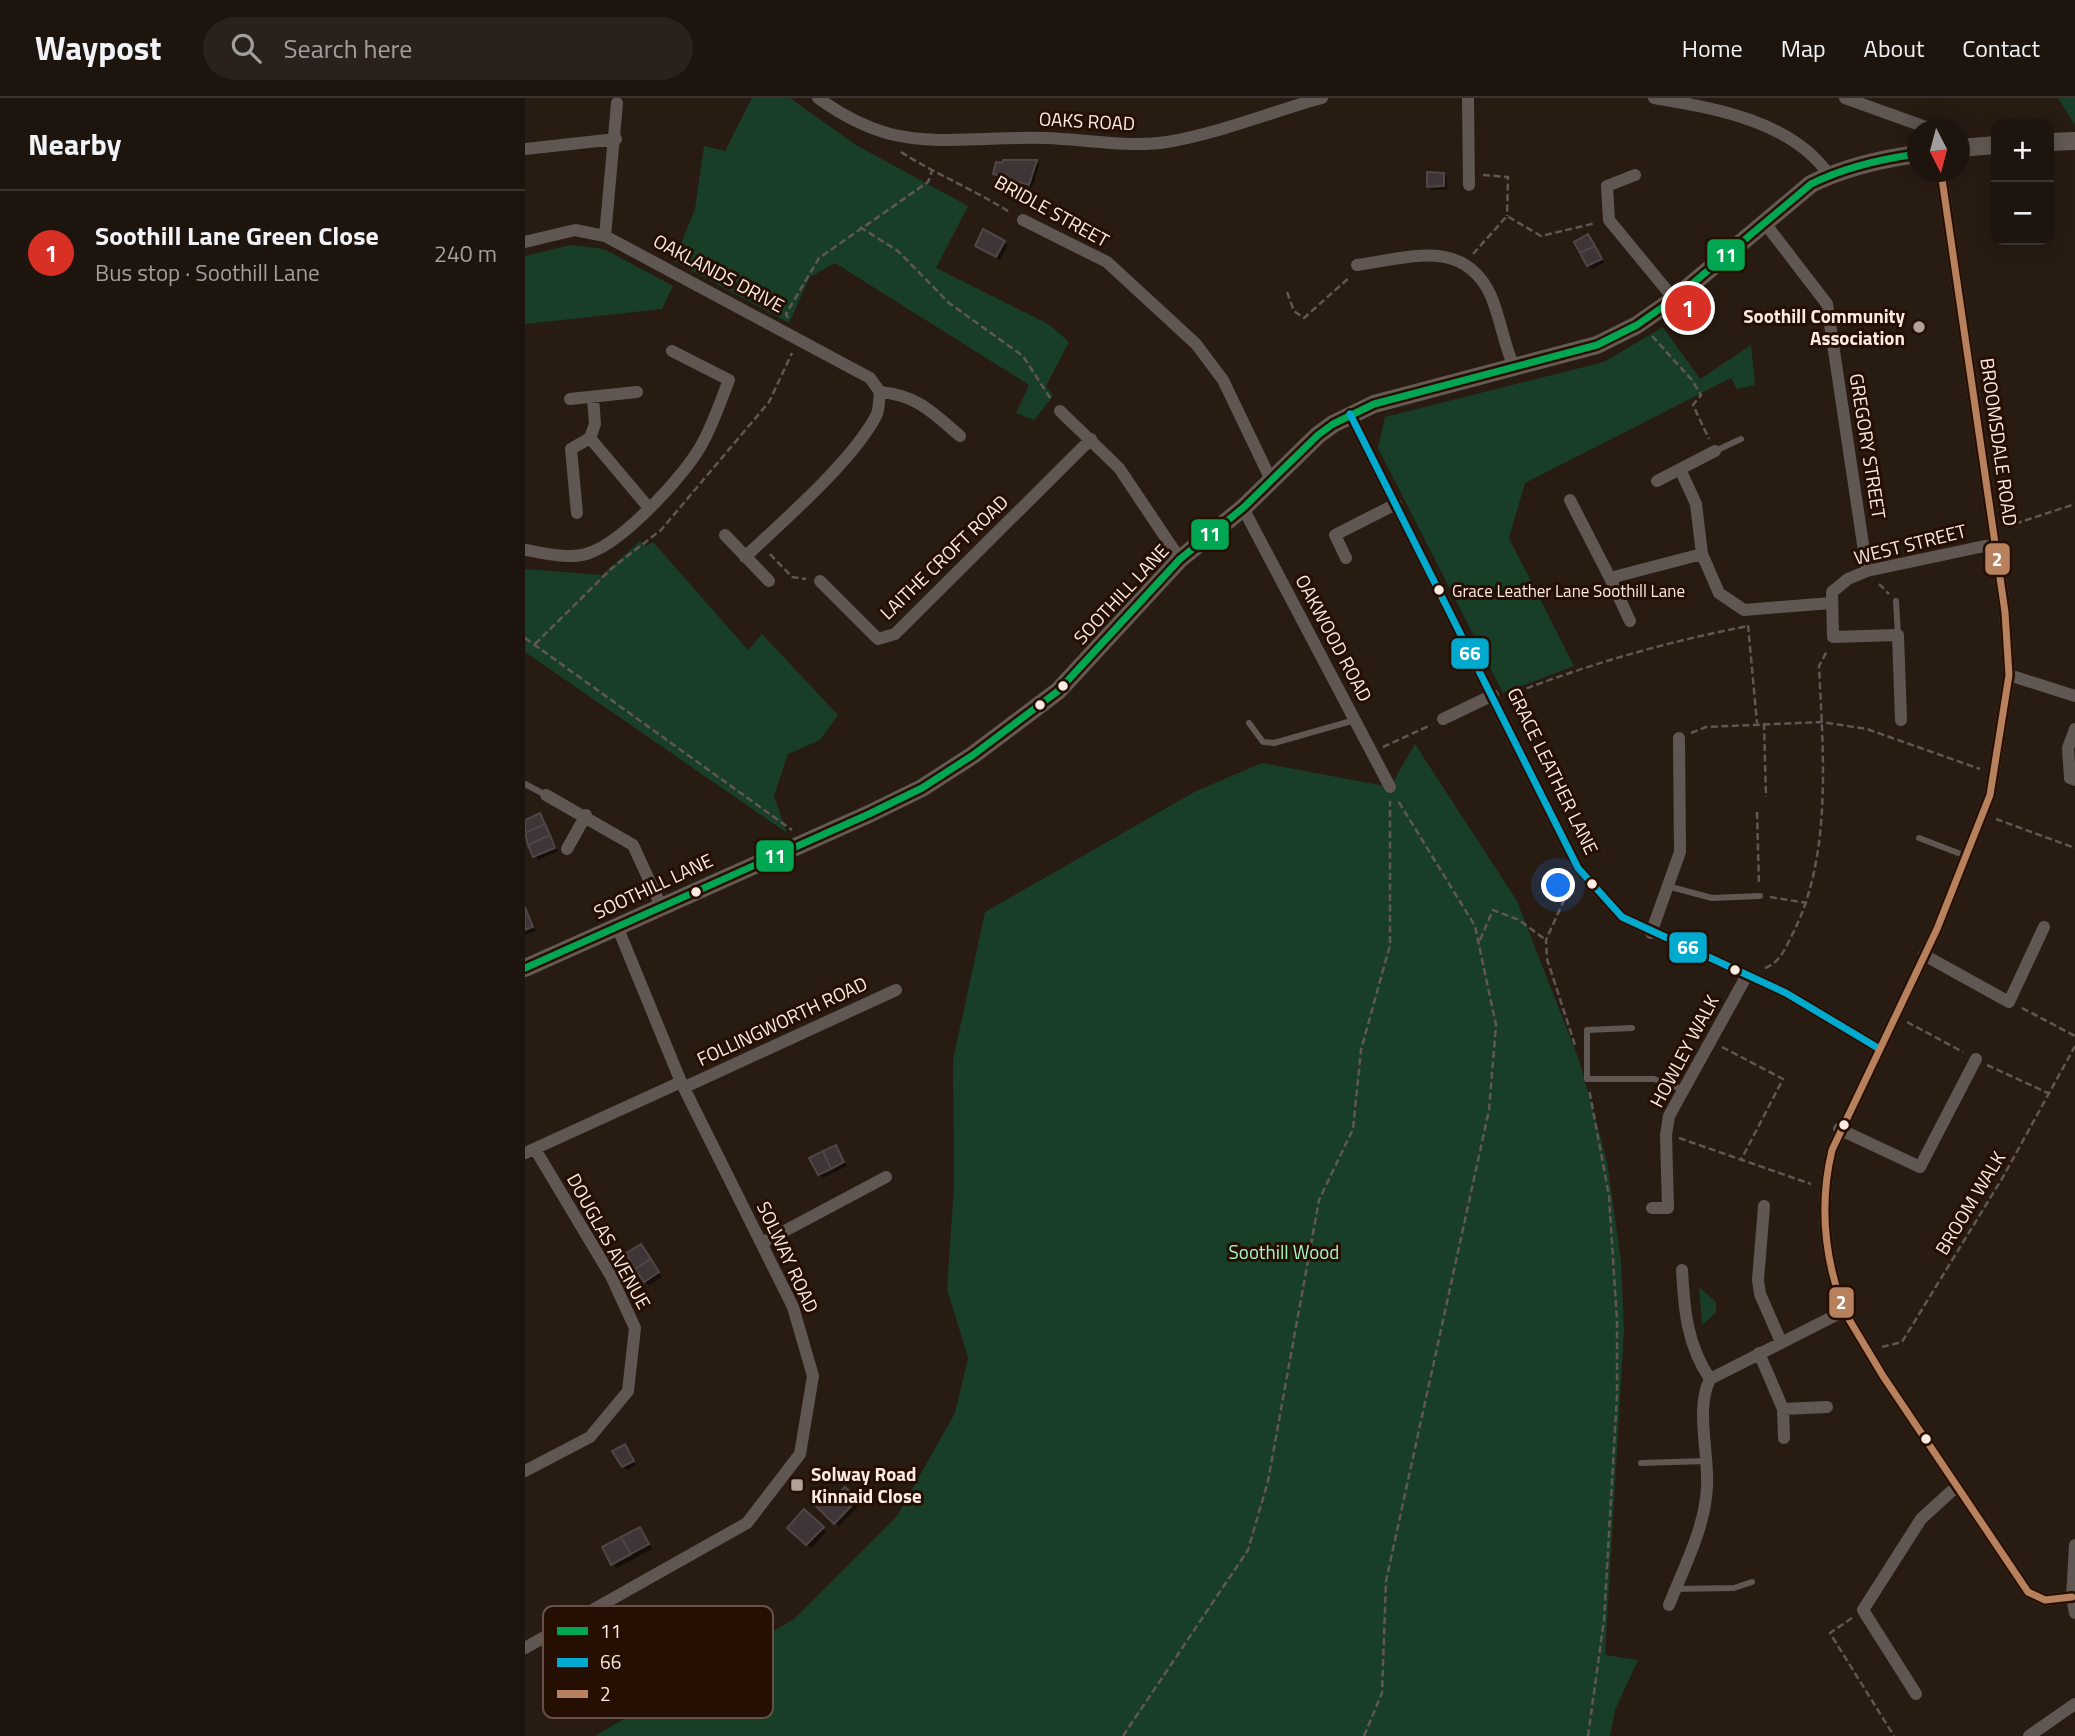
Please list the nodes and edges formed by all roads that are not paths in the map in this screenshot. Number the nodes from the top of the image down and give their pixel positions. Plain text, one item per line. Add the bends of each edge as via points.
1 (818, 98) edge
2 (1322, 98) edge
3 (1468, 98) edge
4 (1654, 98) edge
5 (1845, 98) edge
6 (617, 103) dead end
7 (1907, 120) edge
8 (616, 139) junction
9 (2054, 142) edge
10 (2075, 142) edge
11 (1991, 145) edge
12 (1970, 146) edge
13 (525, 149) edge
14 (1907, 156) edge
15 (1829, 174) junction
16 (1635, 175) dead end
17 (1469, 180) road end
18 (1942, 182) edge
19 (1023, 220) road end
20 (1765, 222) junction
21 (605, 236) junction
22 (525, 242) edge
23 (1357, 265) road end
24 (1674, 299) junction
25 (671, 351) dead end
26 (1515, 369) junction
27 (637, 392) dead end
28 (880, 393) junction
29 (593, 398) junction
30 (570, 399) dead end
31 (1060, 411) road end
32 (1350, 414) junction
33 (960, 436) dead end
34 (590, 438) junction
35 (1091, 439) junction
36 (1741, 439) dead end
37 (1715, 451) joint
38 (1680, 469) junction
39 (1657, 481) dead end
40 (1272, 482) junction
41 (1570, 500) dead end
42 (1396, 504) junction
43 (649, 508) junction
44 (1243, 508) junction
45 (577, 513) dead end
46 (725, 535) dead end
47 (1994, 544) junction
48 (525, 550) edge
49 (1702, 554) junction
50 (745, 557) junction
51 (1346, 558) dead end
52 (1180, 559) junction
53 (1867, 571) junction
54 (1610, 578) junction
55 (769, 581) dead end
56 (820, 581) road end
57 (1896, 601) road end
58 (1831, 603) junction
59 (1630, 621) dead end
60 (1898, 635) junction
61 (2009, 675) junction
62 (2075, 696) edge
63 (1495, 698) junction
64 (1443, 719) road end
65 (1355, 720) junction
66 (1901, 720) dead end
67 (1249, 723) dead end
68 (2075, 729) edge
69 (1679, 738) road end
70 (2075, 780) edge
71 (525, 784) edge
72 (1390, 787) road end
73 (546, 795) joint
74 (586, 816) junction
75 (1919, 838) dead end
76 (568, 849) dead end
77 (1968, 857) junction
78 (1667, 886) junction
79 (1760, 896) road end
80 (661, 906) junction
81 (617, 926) junction
82 (2044, 927) dead end
83 (1651, 933) junction
84 (1924, 955) junction
85 (525, 968) edge
86 (1746, 976) junction
87 (896, 990) dead end
88 (1632, 1028) dead end
89 (1878, 1048) junction
90 (1976, 1059) dead end
91 (683, 1085) junction
92 (1684, 1090) junction
93 (1839, 1129) junction
94 (530, 1151) edge
95 (886, 1177) dead end
96 (1764, 1206) dead end
97 (1652, 1208) dead end
98 (762, 1243) junction
99 (1682, 1270) dead end
100 (1844, 1311) junction
101 (1781, 1342) junction
102 (1759, 1353) junction
103 (1710, 1379) junction
104 (1827, 1407) dead end
105 (1783, 1409) junction
106 (1784, 1438) dead end
107 (1707, 1461) junction
108 (1641, 1463) dead end
109 (525, 1471) edge
110 (1956, 1487) junction
111 (2075, 1545) edge
112 (1752, 1582) dead end
113 (1675, 1589) junction
114 (2072, 1597) junction
115 (1669, 1605) dead end
116 (599, 1606) edge
117 (2075, 1613) edge
118 (543, 1638) edge
119 (525, 1648) edge
120 (1916, 1693) dead end
121 (2075, 1703) edge
122 (2029, 1736) edge

1 - 2 street, OAKS ROAD via 847,117 890,134 918,138 1141,143 1210,134
3 - 17 street
4 - 15 street via 1758,122 1811,153
5 - 7 street
6 - 8 street
8 - 13 street
8 - 21 street
9 - 10 main road
11 - 12 main road
14 - 15 main road, SOOTHILL LANE
15 - 20 main road, SOOTHILL LANE via 1795,194
16 - 24 street via 1607,186 1609,220
18 - 47 street, BROOMSDALE ROAD
19 - 40 street, BRIDLE STREET via 1107,262 1196,344 1223,380
20 - 24 main road, SOOTHILL LANE
20 - 53 street, GREGORY STREET via 1827,303
21 - 22 street, OAKLANDS DRIVE via 575,230
21 - 28 street, OAKLANDS DRIVE via 870,378
23 - 26 street via 1440,254 1474,269 1491,296
24 - 26 main road, SOOTHILL LANE via 1597,345
25 - 43 street via 729,380 703,442
26 - 32 main road, SOOTHILL LANE
27 - 29 street
28 - 33 street via 902,394 923,404
28 - 50 street via 878,412 857,442 807,499
29 - 30 street
29 - 34 street via 595,424
31 - 35 street
32 - 40 main road, SOOTHILL LANE via 1318,435
32 - 42 street, GRACE LEATHER LANE
34 - 43 street
34 - 45 street via 571,449
35 - 52 street via 1119,468
35 - 56 street, LAITHE CROFT ROAD via 895,634 878,639
36 - 37 lane
37 - 38 street
38 - 39 street
38 - 49 street via 1696,504
40 - 44 main road, SOOTHILL LANE
41 - 54 street
42 - 51 street via 1335,535
42 - 63 street, GRACE LEATHER LANE
43 - 48 street via 611,541 589,553
44 - 52 main road, SOOTHILL LANE
44 - 65 street, OAKWOOD ROAD
46 - 50 street
47 - 53 street, WEST STREET
47 - 61 street, BROOMSDALE ROAD
49 - 54 street
49 - 58 street via 1719,593 1747,610
50 - 55 street
52 - 80 main road, SOOTHILL LANE via 1058,691 922,788
53 - 58 street, WEST STREET via 1832,592
54 - 59 street
57 - 60 lane
58 - 60 street via 1833,637
60 - 66 street
61 - 62 street
61 - 77 street, BROOMSDALE ROAD via 1994,774
63 - 64 street
63 - 83 street, GRACE LEATHER LANE via 1578,868 1622,916
65 - 67 lane via 1274,743 1263,742
65 - 72 street, OAKWOOD ROAD
68 - 70 street via 2069,748 2070,778
69 - 78 street via 1680,852
71 - 73 lane
73 - 74 street
74 - 76 street
74 - 80 street via 633,845
75 - 77 lane
77 - 84 street, BROOMSDALE ROAD
78 - 79 lane via 1712,898
78 - 83 street
80 - 81 main road, SOOTHILL LANE
81 - 85 main road, SOOTHILL LANE
81 - 91 street, SOLWAY ROAD
82 - 84 street via 2009,1002
83 - 86 street, GRACE LEATHER LANE
84 - 89 street, BROOMSDALE ROAD
86 - 89 street, GRACE LEATHER LANE via 1786,993
86 - 92 street, HOWLEY WALK
87 - 91 street, FOLLINGWORTH ROAD
88 - 92 lane via 1587,1030 1587,1079 1654,1079
89 - 93 street, BROOMSDALE ROAD
90 - 93 street via 1920,1167
91 - 94 street, FOLLINGWORTH ROAD
91 - 98 street, SOLWAY ROAD
92 - 97 street, HOWLEY WALK via 1669,1116 1665,1135 1668,1208
93 - 100 street, BROOMSDALE ROAD via 1825,1188 1829,1261
94 - 109 street, DOUGLAS AVENUE via 611,1276 635,1328 628,1391 590,1437
95 - 98 street
96 - 101 street via 1758,1280
98 - 116 street, SOLWAY ROAD via 793,1307 813,1376 800,1454 747,1522
99 - 103 street via 1686,1325
100 - 101 street
100 - 110 street, BROOMSDALE ROAD
101 - 102 street
102 - 103 street
102 - 105 street
103 - 107 street via 1704,1402
104 - 105 street
105 - 106 street
107 - 108 lane
107 - 113 street via 1703,1520
110 - 114 street, BROOMSDALE ROAD via 2028,1591 2045,1600
110 - 120 street via 1921,1519 1863,1610
111 - 114 street
112 - 113 lane via 1734,1588
113 - 115 street
114 - 117 street
118 - 119 street, SOLWAY ROAD
121 - 122 street

